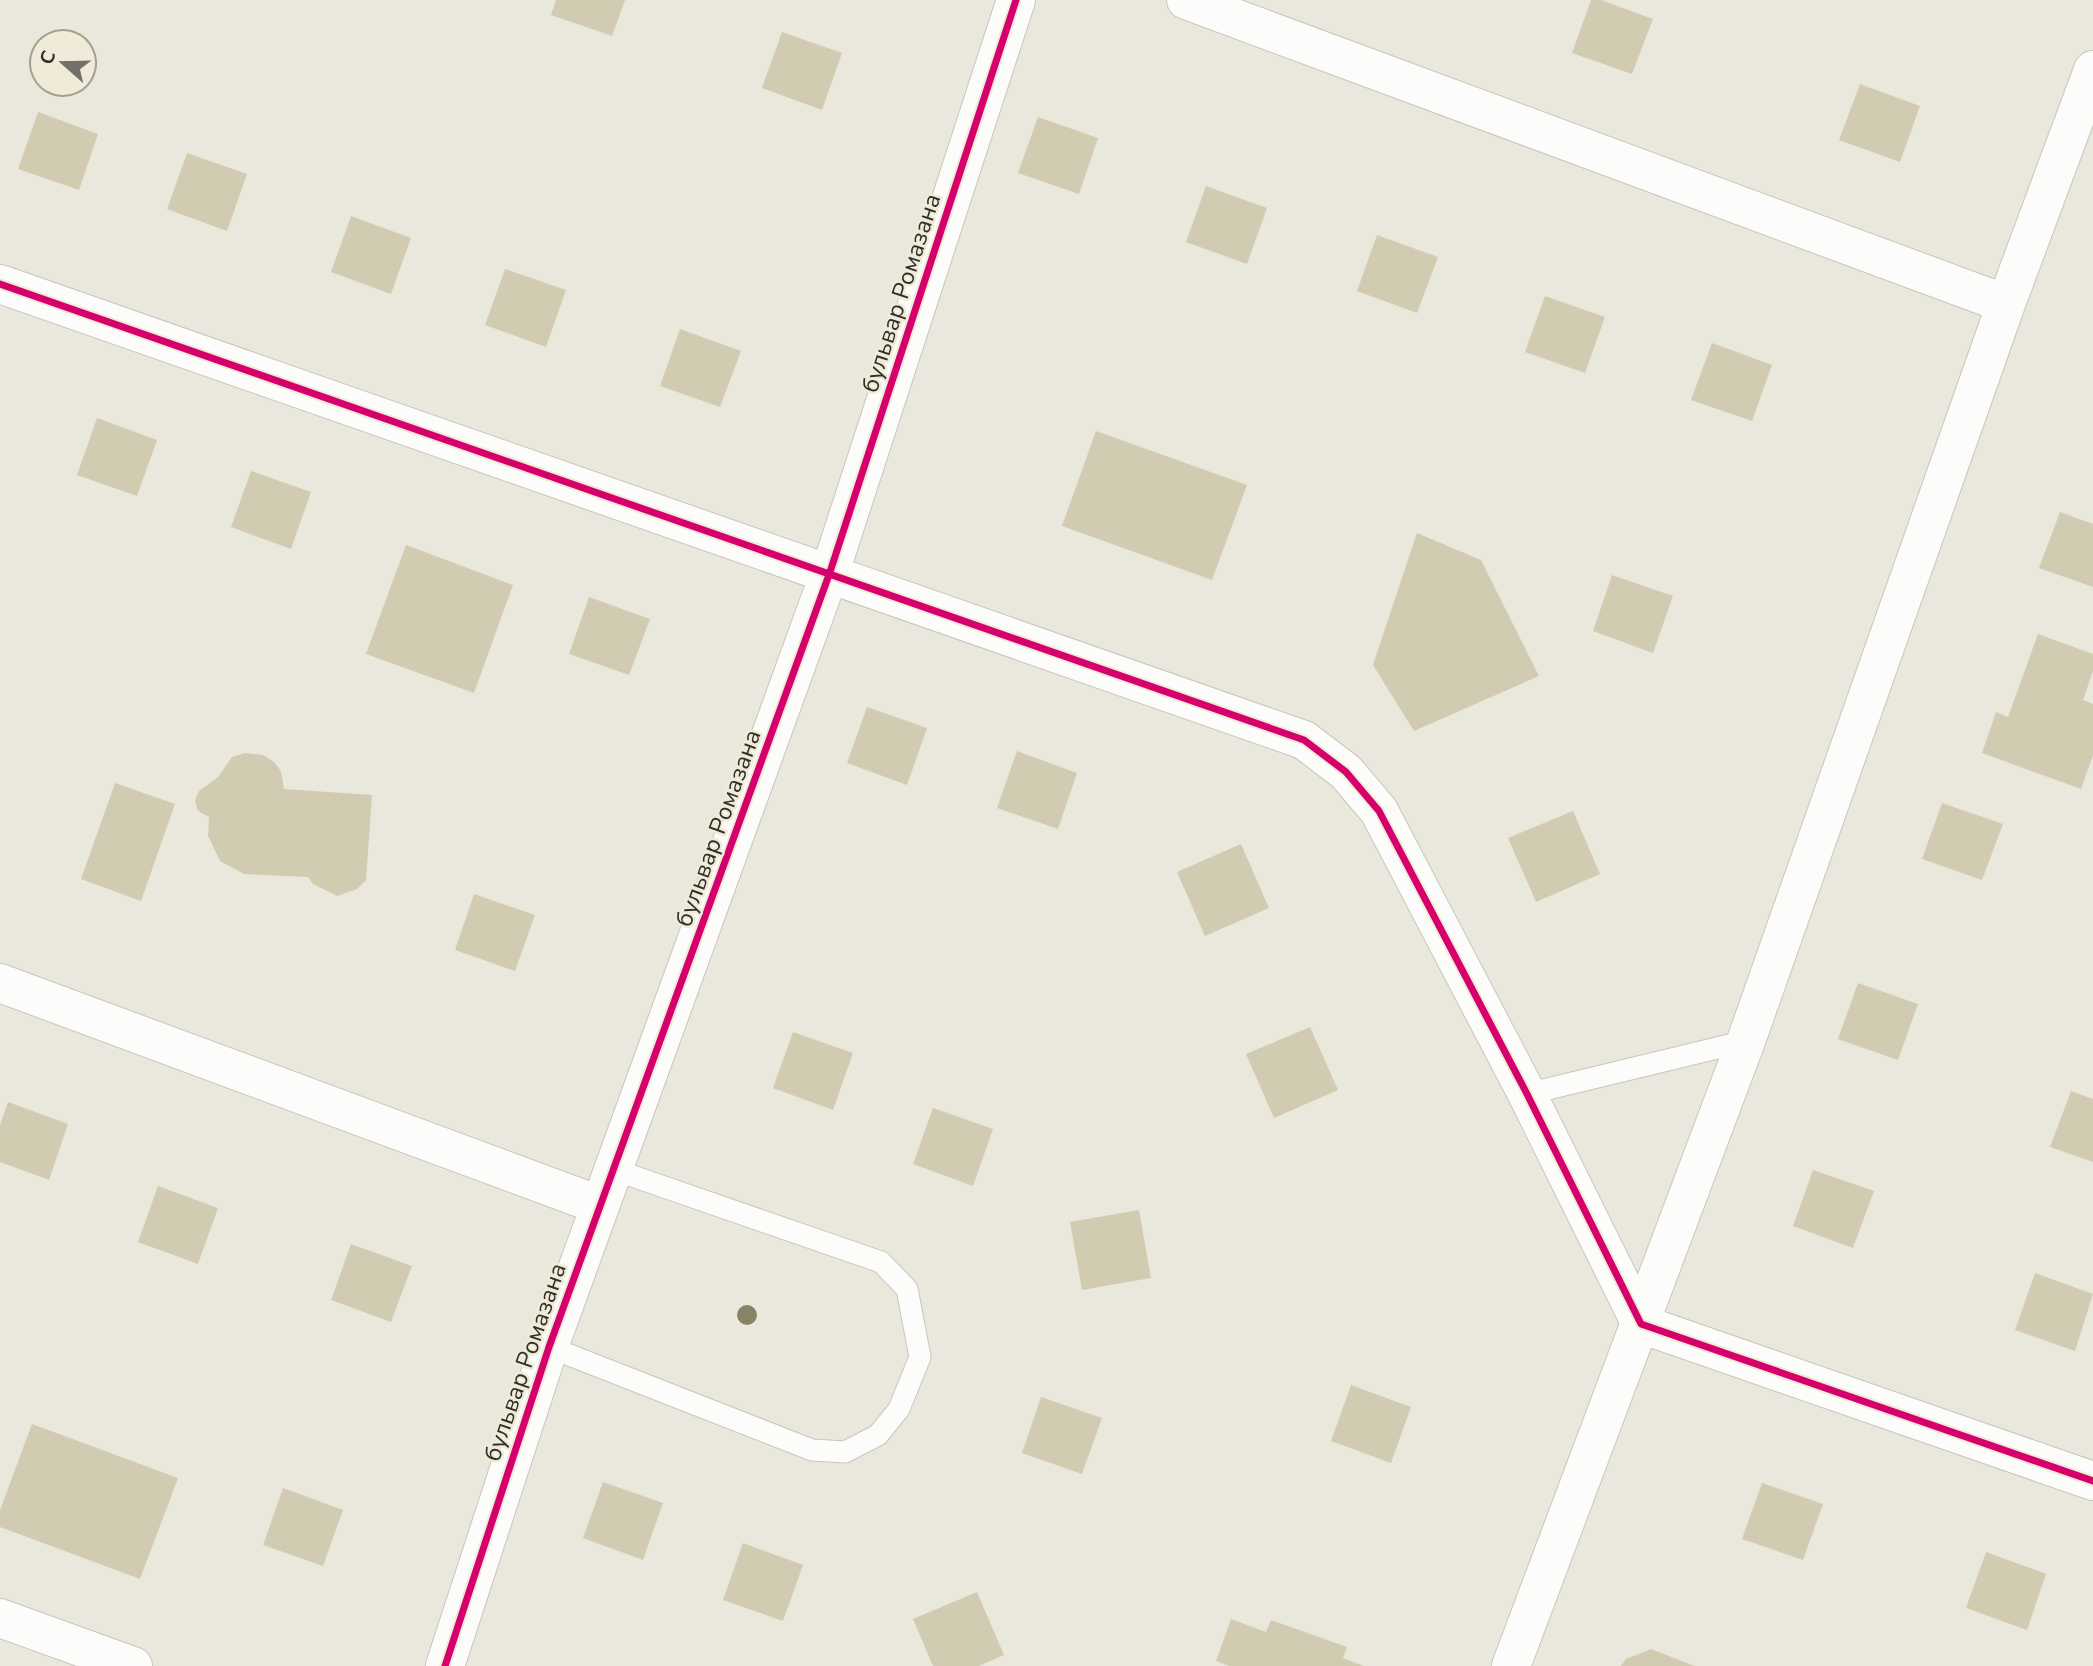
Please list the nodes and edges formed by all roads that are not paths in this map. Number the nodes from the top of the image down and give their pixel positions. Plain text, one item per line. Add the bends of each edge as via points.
1 (1016, 0) edge
2 (1186, 0) edge
3 (2093, 70) edge
4 (0, 284) edge
5 (2006, 304) junction
6 (830, 572) junction
7 (0, 983) edge
8 (1746, 1041) junction
9 (1527, 1094) junction
10 (615, 1170) junction
11 (599, 1205) junction
12 (1641, 1324) junction
13 (549, 1347) junction
14 (2093, 1480) edge
15 (0, 1618) edge
16 (134, 1666) edge
17 (444, 1666) edge
18 (1511, 1666) edge

1 - 6 street, бульвар Ромазана
2 - 5 street
3 - 5 street
4 - 6 street
5 - 8 street
6 - 9 street via 1304,740 1346,772 1379,811
6 - 10 street, бульвар Ромазана
7 - 11 street
8 - 9 lane
8 - 12 street
9 - 12 street
10 - 11 street, бульвар Ромазана
10 - 13 lane via 881,1262 907,1289 920,1357 899,1409 878,1435 845,1452 812,1450
11 - 13 street, бульвар Ромазана
12 - 14 street
12 - 18 street
13 - 17 street, бульвар Ромазана
15 - 16 street

